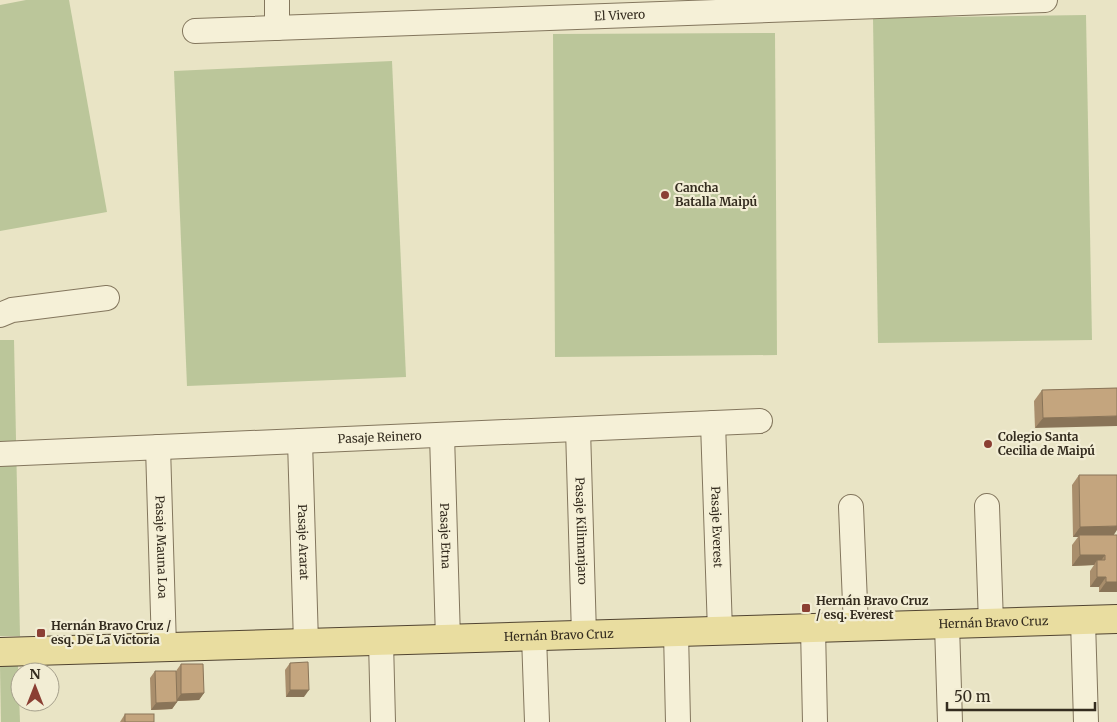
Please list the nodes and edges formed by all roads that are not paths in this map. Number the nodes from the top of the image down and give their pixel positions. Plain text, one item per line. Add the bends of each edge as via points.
1 (277, 0) edge
2 (1045, 0) edge
3 (277, 28) junction
4 (195, 31) dead end
5 (107, 298) dead end
6 (0, 315) edge
7 (760, 421) dead end
8 (713, 423) junction
9 (578, 429) junction
10 (442, 435) junction
11 (300, 441) junction
12 (158, 447) junction
13 (0, 454) edge
14 (987, 506) dead end
15 (851, 507) dead end
16 (1117, 619) edge
17 (1083, 621) junction
18 (991, 623) junction
19 (947, 624) junction
20 (856, 627) junction
21 (812, 628) junction
22 (720, 631) junction
23 (676, 632) junction
24 (584, 635) junction
25 (534, 636) junction
26 (448, 639) junction
27 (381, 641) junction
28 (306, 643) junction
29 (164, 647) junction
30 (0, 652) edge
31 (383, 722) edge
32 (537, 722) edge
33 (678, 722) edge
34 (815, 722) edge
35 (950, 722) edge
36 (1086, 722) edge

1 - 3 street
2 - 3 street, El Vivero
3 - 4 street, El Vivero
5 - 6 street via 12,310
7 - 8 street, Pasaje Reinero
8 - 9 street, Pasaje Reinero
8 - 22 street, Pasaje Everest
9 - 10 street, Pasaje Reinero
9 - 24 street, Pasaje Kilimanjaro
10 - 11 street, Pasaje Reinero
10 - 26 street, Pasaje Etna
11 - 12 street, Pasaje Reinero
11 - 28 street, Pasaje Ararat
12 - 13 street, Pasaje Reinero
12 - 29 street, Pasaje Mauna Loa
14 - 18 street
15 - 20 street
16 - 17 main road, Hernán Bravo Cruz
17 - 18 main road, Hernán Bravo Cruz
17 - 36 street
18 - 19 main road, Hernán Bravo Cruz
19 - 20 main road, Hernán Bravo Cruz
19 - 35 street
20 - 21 main road, Hernán Bravo Cruz
21 - 22 main road, Hernán Bravo Cruz
21 - 34 street
22 - 23 main road, Hernán Bravo Cruz
23 - 24 main road, Hernán Bravo Cruz
23 - 33 street
24 - 25 main road, Hernán Bravo Cruz
25 - 26 main road, Hernán Bravo Cruz
25 - 32 street
26 - 27 main road, Hernán Bravo Cruz
27 - 28 main road, Hernán Bravo Cruz
27 - 31 street
28 - 29 main road, Hernán Bravo Cruz
29 - 30 main road, Hernán Bravo Cruz

